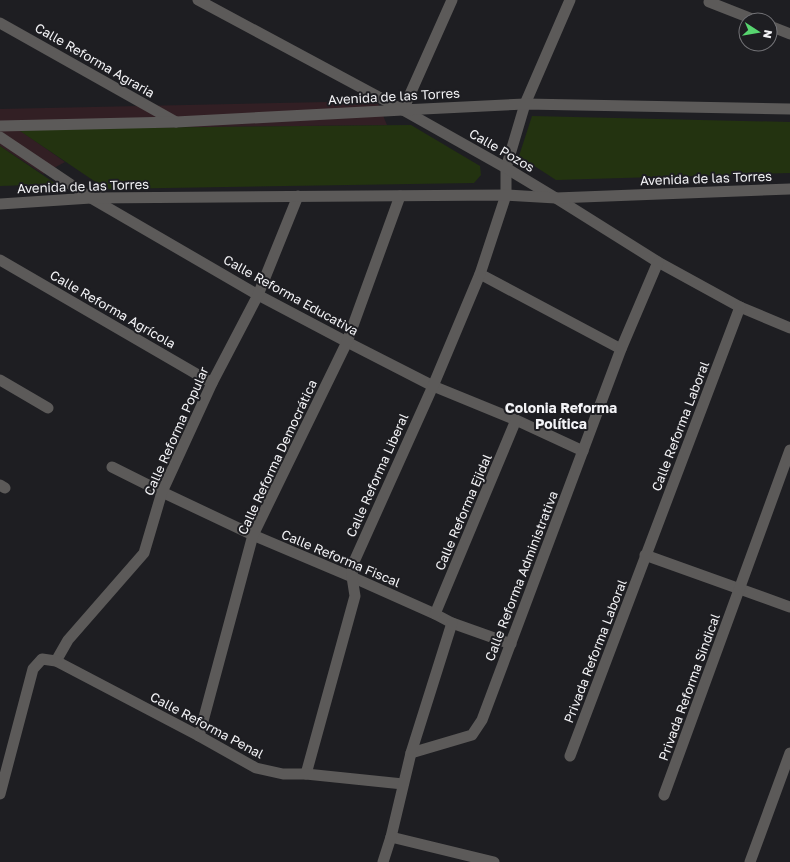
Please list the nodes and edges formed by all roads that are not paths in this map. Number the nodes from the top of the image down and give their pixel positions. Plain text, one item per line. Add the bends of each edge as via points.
1 (452, 0) edge
2 (570, 0) edge
3 (202, 1) edge
4 (709, 2) dead end
5 (738, 13) edge
6 (0, 23) edge
7 (778, 29) edge
8 (790, 34) edge
9 (525, 104) junction
10 (790, 109) edge
11 (403, 110) junction
12 (176, 122) junction
13 (0, 126) edge
14 (0, 137) edge
15 (506, 168) junction
16 (790, 189) edge
17 (506, 195) junction
18 (298, 196) junction
19 (400, 196) junction
20 (91, 198) junction
21 (556, 198) junction
22 (0, 204) edge
23 (0, 260) edge
24 (658, 262) junction
25 (480, 274) junction
26 (258, 295) junction
27 (740, 307) junction
28 (790, 328) edge
29 (347, 342) junction
30 (621, 349) junction
31 (0, 380) edge
32 (212, 383) junction
33 (433, 386) junction
34 (48, 408) dead end
35 (516, 420) junction
36 (790, 450) edge
37 (583, 451) junction
38 (112, 467) dead end
39 (162, 492) junction
40 (253, 535) junction
41 (646, 555) junction
42 (352, 577) junction
43 (739, 590) junction
44 (790, 607) edge
45 (435, 614) junction
46 (452, 623) junction
47 (511, 644) junction
48 (56, 661) junction
49 (199, 736) junction
50 (411, 753) junction
51 (790, 753) edge
52 (570, 756) dead end
53 (306, 774) junction
54 (403, 784) junction
55 (0, 794) edge
56 (664, 794) dead end
57 (391, 837) junction
58 (482, 860) edge
59 (383, 862) edge
60 (494, 862) edge
61 (750, 862) edge

1 - 11 street
2 - 9 street, Calle Reforma Liberal
3 - 11 street, Calle Pozos
4 - 5 street
6 - 12 street, Calle Reforma Agraria
7 - 8 street
9 - 10 street, Avenida de las Torres
9 - 11 street, Avenida de las Torres
9 - 15 street, Calle Reforma Liberal
11 - 12 street, Avenida de las Torres
11 - 15 street, Calle Pozos
12 - 13 street, Avenida de las Torres
14 - 20 street, Calle Reforma Educativa
15 - 17 street, Calle Reforma Liberal
15 - 21 street, Calle Pozos
16 - 21 street, Avenida de las Torres
17 - 19 street, Avenida de las Torres
17 - 21 street, Avenida de las Torres
17 - 25 street, Calle Reforma Liberal
18 - 19 street, Avenida de las Torres
18 - 20 street, Avenida de las Torres
18 - 26 street, Calle Reforma Popular
19 - 29 street, Calle Reforma Democrática
20 - 22 street, Avenida de las Torres
20 - 26 street, Calle Reforma Educativa
21 - 24 street, Calle Pozos
23 - 32 street, Calle Reforma Agrícola
24 - 27 street, Calle Pozos
24 - 30 street, Calle Reforma Administrativa
25 - 30 street
25 - 33 street, Calle Reforma Liberal
26 - 29 street, Calle Reforma Educativa
26 - 32 street, Calle Reforma Popular
27 - 28 street, Calle Pozos
27 - 41 street, Calle Reforma Laboral
29 - 33 street, Calle Reforma Educativa
29 - 40 street, Calle Reforma Democrática
30 - 37 street, Calle Reforma Administrativa
31 - 34 street
32 - 39 street, Calle Reforma Popular
33 - 35 street, Calle Reforma Educativa
33 - 42 street, Calle Reforma Liberal via 353,564
35 - 37 street, Calle Reforma Educativa
35 - 45 street, Calle Reforma Ejidal
36 - 43 street, Privada Reforma Sindical
37 - 47 street, Calle Reforma Administrativa
38 - 39 street, Calle Reforma Fiscal
39 - 40 street, Calle Reforma Fiscal
39 - 48 street, Calle Reforma Popular via 144,553 68,640
40 - 42 street, Calle Reforma Fiscal
40 - 49 street, Calle Reforma Democrática
41 - 43 street
41 - 52 street, Privada Reforma Laboral
42 - 45 street, Calle Reforma Fiscal
42 - 53 street, Calle Reforma Liberal via 354,596
43 - 44 street
43 - 56 street, Privada Reforma Sindical
45 - 46 street, Calle Reforma Fiscal
46 - 47 street, Calle Reforma Fiscal
46 - 50 street
47 - 50 street, Calle Reforma Administrativa via 482,720 472,734
48 - 49 street, Calle Reforma Penal
48 - 55 street via 42,659 33,669
49 - 53 street, Calle Reforma Penal via 256,768 283,774
50 - 54 street
51 - 61 street
53 - 54 street, Calle Reforma Penal
54 - 57 street
57 - 58 street
57 - 59 street
58 - 60 street

